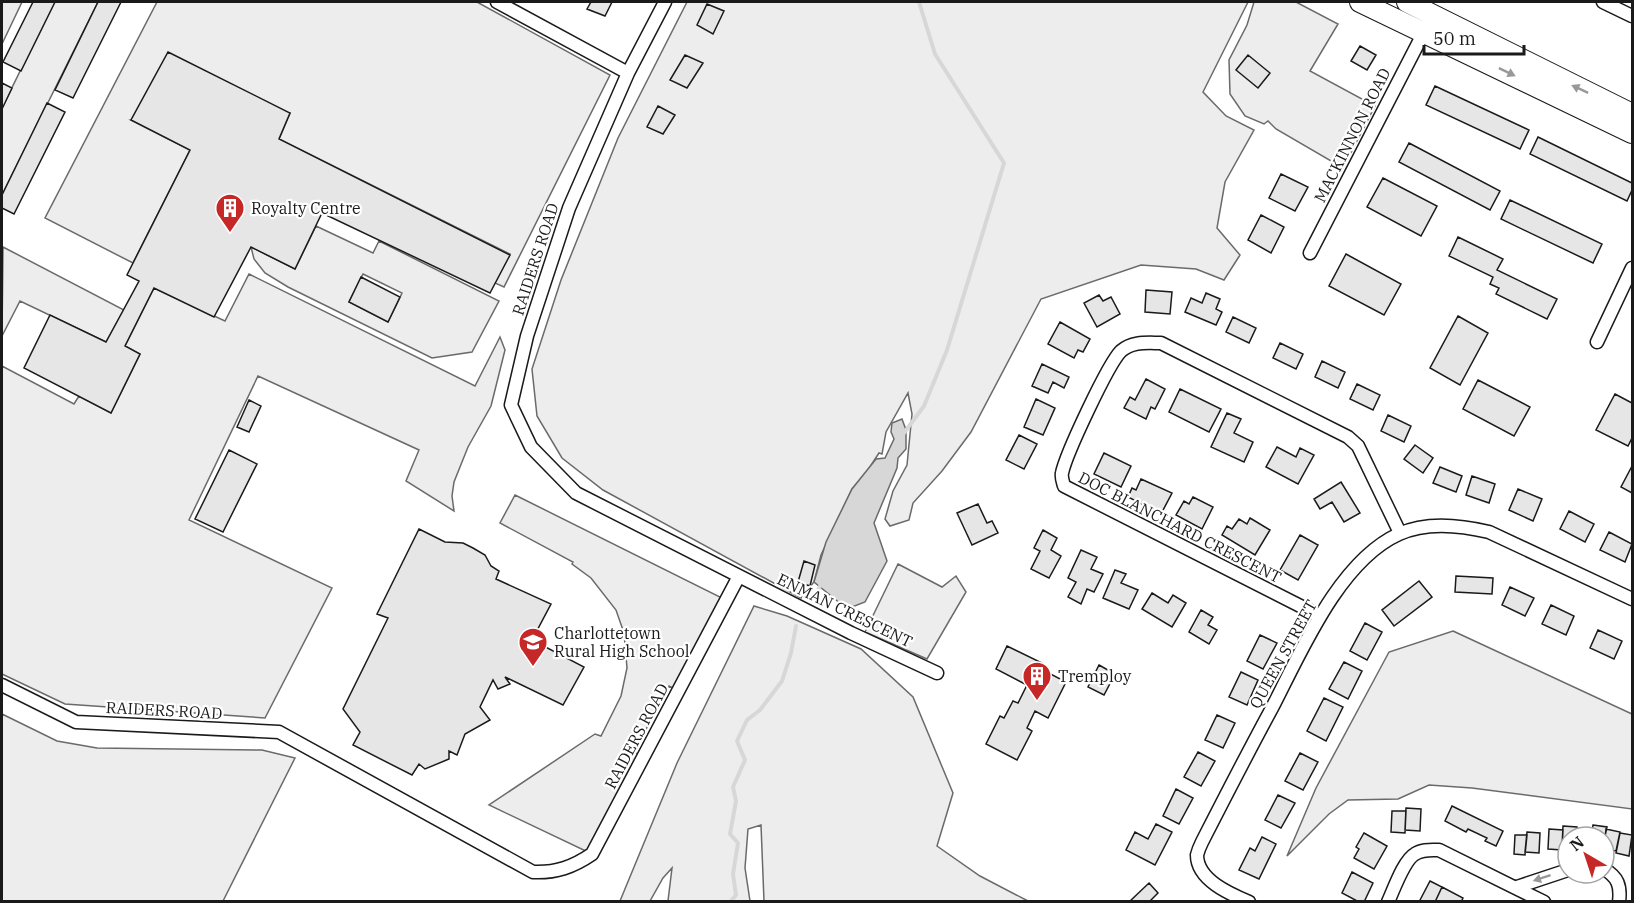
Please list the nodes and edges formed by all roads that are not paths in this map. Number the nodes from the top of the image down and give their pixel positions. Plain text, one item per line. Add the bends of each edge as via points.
1 (497, 2) edge
2 (665, 2) edge
3 (1360, 2) edge
4 (1407, 2) edge
5 (1603, 2) edge
6 (1632, 16) edge
7 (1424, 32) junction
8 (628, 73) junction
9 (1632, 114) edge
10 (1632, 133) edge
11 (1310, 253) dead end
12 (1632, 268) edge
13 (1598, 342) dead end
14 (1400, 533) junction
15 (739, 576) junction
16 (1632, 599) edge
17 (1320, 616) junction
18 (937, 673) dead end
19 (2, 685) edge
20 (1556, 874) edge
21 (1616, 878) edge
22 (1516, 887) junction
23 (1249, 902) edge
24 (1388, 902) edge
25 (1544, 902) edge
26 (1619, 902) edge

1 - 8 street
2 - 8 street
3 - 7 main road
9 -> 4 main road
5 - 6 street
7 -> 10 main road
7 - 11 street, MACKINNON ROAD
8 - 15 street, RAIDERS ROAD via 568,208 527,336 511,405 531,447 576,493
12 - 13 street
14 - 16 street, QUEEN STREET via 1440,526 1489,532
14 - 17 street, QUEEN STREET via 1358,563
14 - 17 street, DOC BLANCHARD CRESCENT via 1358,446 1348,437 1161,343 1136,343 1121,351 1070,450 1061,475 1064,486
15 - 18 street, ENMAN CRESCENT
15 - 19 street, RAIDERS ROAD via 592,854 549,873 533,872 279,732 76,722
17 - 23 street, QUEEN STREET via 1197,854 1204,873 1229,893
20 -> 22 street
21 - 26 street
22 - 24 street via 1439,850 1424,850 1413,854 1406,864
22 - 25 street

